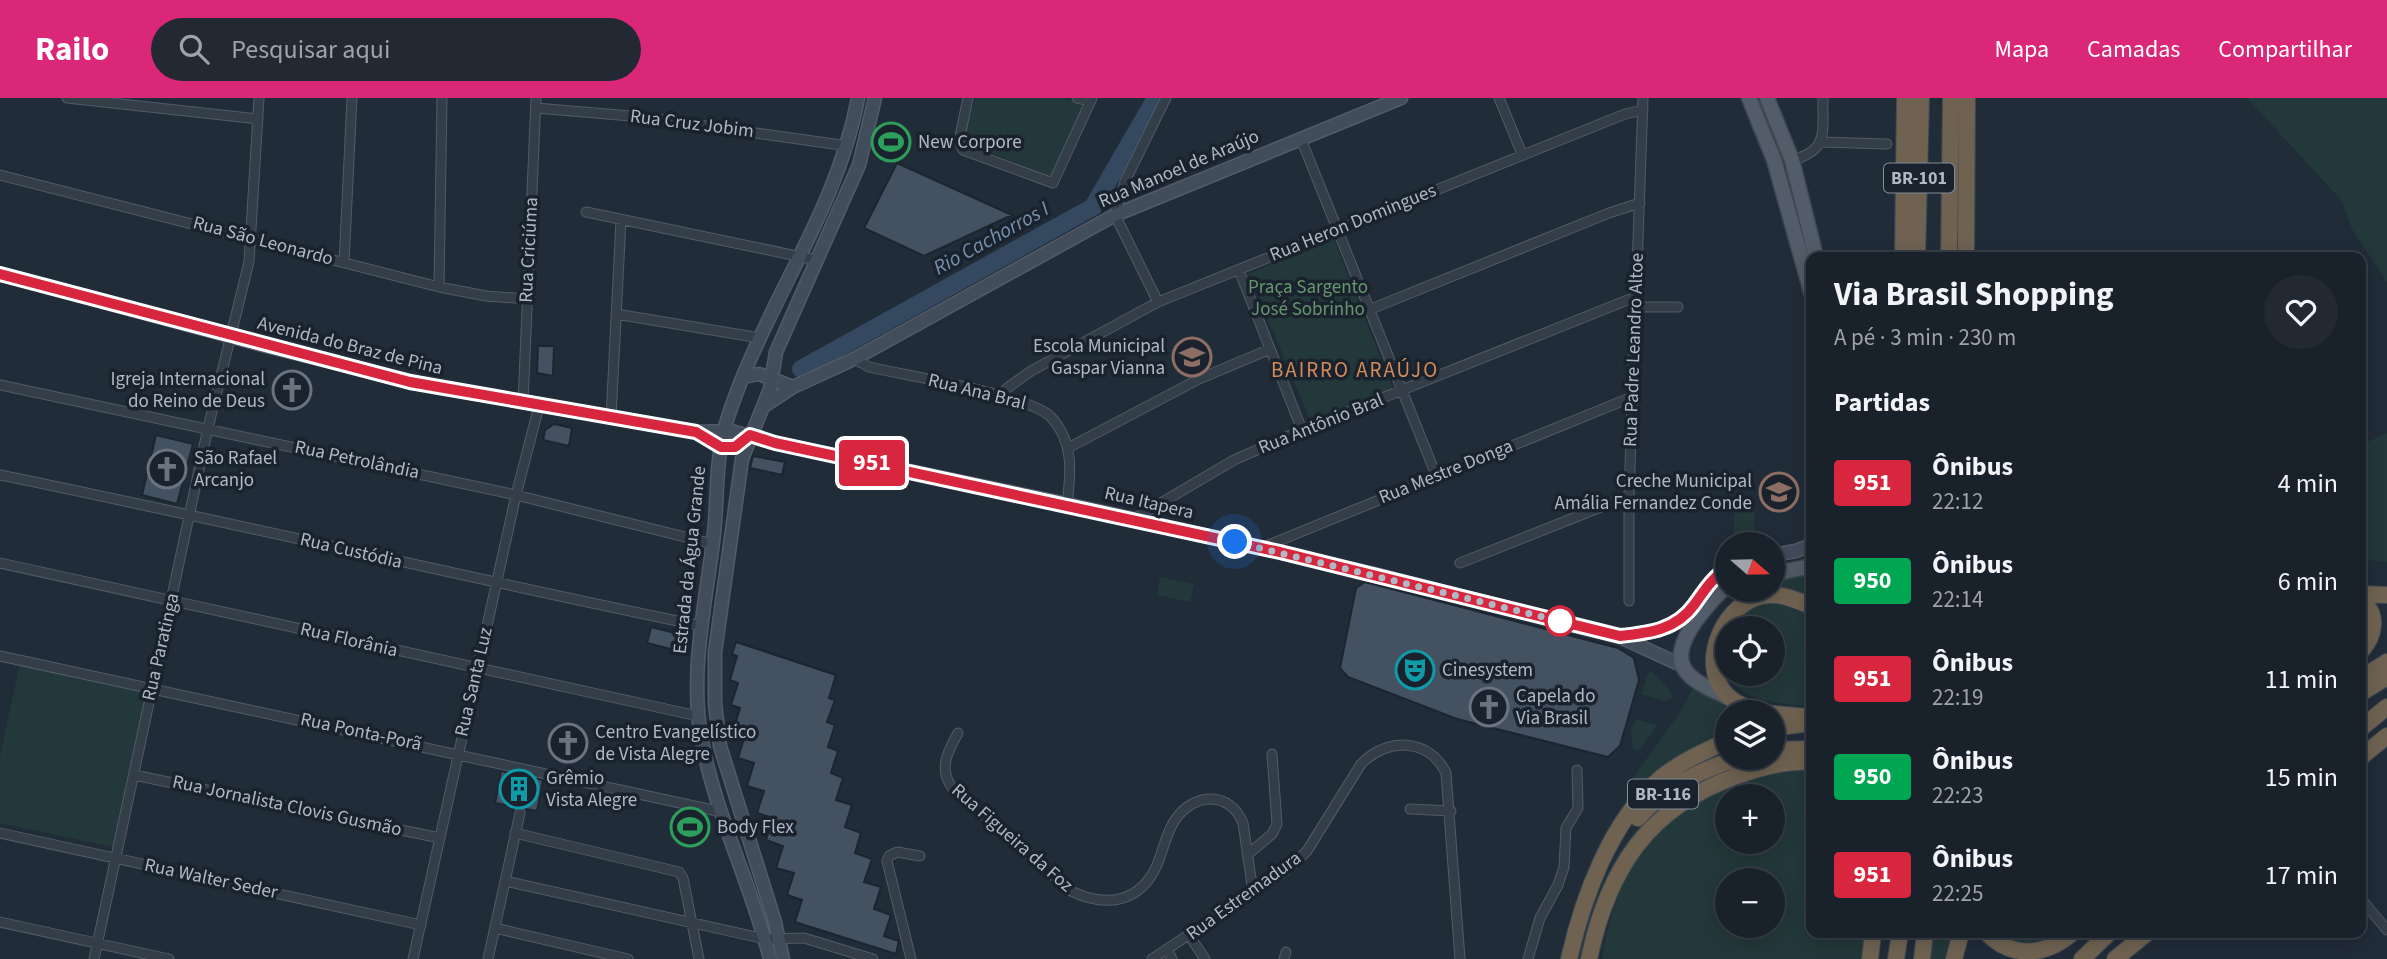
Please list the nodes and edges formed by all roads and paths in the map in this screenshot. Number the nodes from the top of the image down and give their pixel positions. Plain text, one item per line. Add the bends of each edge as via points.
1 (67, 98) edge
2 (259, 98) edge
3 (352, 98) edge
4 (442, 98) edge
5 (859, 98) edge
6 (875, 98) edge
7 (968, 98) edge
8 (1077, 98) edge
9 (1166, 98) edge
10 (1401, 98) edge
11 (1499, 98) edge
12 (1643, 98) edge
13 (1749, 98) edge
14 (1767, 98) edge
15 (1823, 98) edge
16 (1905, 98) edge
17 (1921, 98) edge
18 (1952, 98) edge
19 (1967, 98) edge
20 (1092, 99) edge
21 (536, 103) edge
22 (1643, 110) junction
23 (258, 119) junction
24 (1301, 139) junction
25 (1821, 142) junction
26 (1887, 144) dead end
27 (848, 146) junction
28 (1522, 154) junction
29 (1965, 159) junction
30 (1792, 160) junction
31 (0, 175) edge
32 (1640, 203) junction
33 (825, 206) junction
34 (586, 212) dead end
35 (838, 212) junction
36 (1115, 215) junction
37 (621, 220) junction
38 (1338, 230) junction
39 (251, 238) junction
40 (1815, 252) edge
41 (1903, 252) edge
42 (1917, 252) edge
43 (1950, 252) edge
44 (1966, 252) edge
45 (801, 256) junction
46 (816, 260) junction
47 (344, 262) junction
48 (1239, 270) junction
49 (0, 274) edge
50 (1806, 274) edge
51 (439, 287) junction
52 (527, 299) junction
53 (1158, 302) junction
54 (1635, 302) junction
55 (1678, 307) dead end
56 (1371, 309) junction
57 (616, 314) junction
58 (231, 336) junction
59 (760, 338) junction
60 (1270, 349) junction
61 (854, 359) junction
62 (743, 377) junction
63 (772, 378) junction
64 (0, 385) edge
65 (793, 387) junction
66 (1402, 391) junction
67 (1001, 396) junction
68 (1632, 397) junction
69 (523, 403) junction
70 (539, 406) junction
71 (764, 406) junction
72 (611, 418) junction
73 (757, 422) junction
74 (208, 428) junction
75 (724, 430) junction
76 (1302, 430) junction
77 (696, 432) junction
78 (750, 435) junction
79 (767, 441) junction
80 (721, 447) junction
81 (1068, 448) junction
82 (0, 475) edge
83 (1436, 475) junction
84 (516, 495) junction
85 (1629, 496) junction
86 (1067, 504) junction
87 (190, 514) junction
88 (1132, 520) junction
89 (713, 544) junction
90 (1806, 547) edge
91 (1261, 548) junction
92 (1785, 553) edge
93 (0, 563) edge
94 (1460, 563) dead end
95 (1806, 567) edge
96 (1785, 571) edge
97 (1715, 578) edge
98 (496, 584) junction
99 (2366, 594) edge
100 (2387, 595) edge
101 (1715, 598) edge
102 (171, 600) junction
103 (1629, 601) dead end
104 (1806, 604) edge
105 (2366, 606) edge
106 (702, 626) junction
107 (1620, 636) junction
108 (2366, 644) edge
109 (0, 656) edge
110 (2387, 662) edge
111 (1681, 665) junction
112 (477, 669) junction
113 (2366, 675) edge
114 (2387, 677) edge
115 (151, 687) junction
116 (2366, 690) edge
117 (1730, 698) junction
118 (2385, 708) edge
119 (698, 716) junction
120 (1806, 716) edge
121 (1806, 723) edge
122 (2366, 724) edge
123 (1785, 727) edge
124 (958, 733) dead end
125 (2387, 735) edge
126 (1715, 747) edge
127 (2366, 747) edge
128 (1806, 749) edge
129 (1785, 750) edge
130 (2366, 753) edge
131 (458, 754) junction
132 (1272, 754) dead end
133 (1806, 763) edge
134 (1715, 767) edge
135 (1577, 770) dead end
136 (134, 775) junction
137 (1410, 809) dead end
138 (1451, 811) junction
139 (722, 812) junction
140 (520, 813) dead end
141 (0, 833) edge
142 (515, 833) junction
143 (440, 838) junction
144 (1247, 855) junction
145 (920, 856) dead end
146 (1606, 856) junction
147 (117, 858) junction
148 (505, 881) junction
149 (1253, 892) junction
150 (2366, 905) edge
151 (0, 922) edge
152 (692, 923) junction
153 (421, 925) junction
154 (495, 928) junction
155 (2387, 930) edge
156 (1189, 935) junction
157 (1872, 938) edge
158 (1899, 938) edge
159 (1925, 938) edge
160 (1960, 938) edge
161 (1993, 938) edge
162 (2066, 938) edge
163 (2104, 938) edge
164 (2141, 938) edge
165 (772, 939) junction
166 (98, 944) junction
167 (1167, 949) junction
168 (94, 959) edge
169 (169, 959) edge
170 (413, 959) edge
171 (488, 959) edge
172 (628, 959) edge
173 (699, 959) edge
174 (770, 959) edge
175 (783, 959) edge
176 (873, 959) edge
177 (911, 959) edge
178 (1152, 959) edge
179 (1172, 959) edge
180 (1205, 959) edge
181 (1460, 959) edge
182 (1528, 959) edge
183 (1569, 959) edge
184 (1589, 959) edge
185 (1870, 959) edge
186 (1896, 959) edge
187 (1922, 959) edge
188 (1954, 959) edge
189 (2082, 959) edge
190 (2115, 959) edge

1 - 23 street
2 - 23 street, Rua Paratinga
3 - 47 street
4 - 51 street
5 - 27 street, Estrada da Água Grande
6 - 35 street, Estrada da Água Grande via 862,156
7 - 20 street via 958,141 967,153 1053,183
8 - 20 street
9 - 36 street via 1125,181
10 - 24 street, Rua Manoel de Araújo
11 - 28 street
12 - 22 street, Rua Padre Leandro Altoe
13 - 50 main road via 1774,160
14 - 30 main road
15 - 25 street
16 - 41 highway, BR-101
17 - 42 highway, BR-101
18 - 29 highway
18 - 43 highway, BR-101
19 - 29 highway, BR-101
21 - 27 street, Rua Cruz Jobim
21 - 52 street, Rua Criciúma
22 - 28 street, Rua Heron Domingues
22 - 32 street, Rua Padre Leandro Altoe
23 - 39 street, Rua Paratinga
24 - 36 street, Rua Manoel de Araújo
24 - 38 street
25 - 26 street
25 - 30 street via 1811,154
27 - 33 street, Estrada da Água Grande
28 - 38 street, Rua Heron Domingues
29 - 44 highway, BR-101
30 - 40 main road
31 - 39 street, Rua São Leonardo
32 - 54 street, Rua Padre Leandro Altoe
32 - 56 street
33 - 35 street
33 - 45 street, Estrada da Água Grande
34 - 37 street
35 - 46 street, Estrada da Água Grande
36 - 53 street
36 - 61 street, Rua Manoel de Araújo
37 - 45 street
37 - 57 street
38 - 48 street, Rua Heron Domingues
38 - 56 street
39 - 47 street, Rua São Leonardo
39 - 58 street, Rua Paratinga
45 - 46 street
45 - 59 street, Estrada da Água Grande
46 - 63 street, Estrada da Água Grande via 776,352
47 - 51 street, Rua São Leonardo
48 - 53 street, Rua Heron Domingues
48 - 60 street
49 - 58 street, Avenida do Braz de Pina
51 - 52 street, Rua São Leonardo
52 - 69 street, Rua Criciúma
53 - 67 street, Rua Heron Domingues via 1031,370
54 - 55 street
54 - 66 street, Rua Antônio Bral
54 - 68 street, Rua Padre Leandro Altoe
56 - 66 street
57 - 59 street
57 - 72 street
58 - 69 street, Avenida do Braz de Pina via 420,384
58 - 74 street, Rua Paratinga
59 - 62 street, Estrada da Água Grande
60 - 76 street
60 - 81 street via 1199,379
61 - 65 street, Rua Manoel de Araújo
61 - 67 street, Rua Ana Bral via 869,367
62 - 63 street via 755,373
62 - 75 street, Estrada da Água Grande
63 - 65 street
63 - 71 street, Estrada da Água Grande
64 - 74 street, Rua Petrolândia
65 - 71 street, Rua Manoel de Araújo
66 - 76 street, Rua Antônio Bral
66 - 83 street
67 - 81 street, Rua Ana Bral via 1044,412
68 - 83 street, Rua Mestre Donga
68 - 85 street, Rua Padre Leandro Altoe
69 - 70 street, Avenida do Braz de Pina
70 - 72 street, Avenida do Braz de Pina
70 - 84 street, Rua Santa Luz
71 - 73 street, Estrada da Água Grande
72 - 77 street, Avenida do Braz de Pina
73 - 78 street, Estrada da Água Grande
73 - 79 street
74 - 84 street, Rua Petrolândia
74 - 87 street, Rua Paratinga
75 - 77 street, Avenida do Braz de Pina
75 - 78 street, Avenida do Braz de Pina
75 - 80 street, Estrada da Água Grande
76 - 88 street, Rua Antônio Bral via 1234,460
77 - 80 street, Avenida do Braz de Pina
78 - 79 street, Rua Itapera
78 - 80 street via 735,447
78 - 165 street, Estrada da Água Grande via 739,470 717,634 715,703 723,755
79 - 86 street, Rua Itapera
80 - 89 street, Estrada da Água Grande
81 - 86 street, Rua Ana Bral
82 - 87 street, Rua Custódia
83 - 91 street, Rua Mestre Donga
84 - 89 street, Rua Petrolândia
84 - 98 street, Rua Santa Luz
85 - 94 street
85 - 103 street, Rua Padre Leandro Altoe
86 - 88 street, Rua Itapera
87 - 98 street, Rua Custódia
87 - 102 street, Rua Paratinga
88 - 91 street, Rua Itapera
89 - 106 street, Estrada da Água Grande
90 - 92 street
91 - 107 street, Rua Itapera
93 - 102 street, Rua Florânia
95 - 96 main road
97 - 107 street, Rua Itapera via 1678,622 1657,631
98 - 106 street, Rua Custódia
98 - 112 street, Rua Santa Luz
99 - 100 highway
101 - 111 main road via 1684,638
102 - 112 street, Rua Florânia
102 - 115 street, Rua Paratinga
104 - 117 highway via 1781,596 1760,596 1729,620 1713,661 1716,679
105 - 108 highway via 2373,620
106 - 119 street, Estrada da Água Grande
107 - 111 street, Rua Itapera
109 - 115 street, Rua Ponta-Porã
110 - 113 highway
111 - 117 main road
112 - 119 street, Rua Florânia
112 - 131 street, Rua Santa Luz
114 - 116 highway
115 - 131 street, Rua Ponta-Porã
115 - 136 street, Rua Paratinga
117 - 120 highway via 1756,710
118 - 122 highway
119 - 139 street, Estrada da Água Grande
121 - 123 highway
124 - 144 street, Rua Figueira da Foz via 944,769 953,789 1071,891 1086,898 1110,902 1136,894 1148,882 1176,818 1188,806 1207,798 1220,798 1239,813
125 - 127 highway
125 - 130 highway
126 - 146 highway via 1661,778 1620,826
128 - 129 highway
131 - 139 street, Rua Ponta-Porã
131 - 143 street, Rua Santa Luz
132 - 144 street via 1277,824
133 - 184 highway via 1760,768 1714,784 1677,804 1659,820 1631,851 1609,890
134 - 146 highway, BR-116 via 1665,792
135 - 182 street via 1577,808 1568,822 1562,876 1540,918
136 - 143 street, Rua Jornalista Clovis Gusmão
136 - 147 street, Rua Paratinga
137 - 138 street
138 - 149 street, Rua Estremadura via 1440,760 1411,745 1386,747 1361,764 1307,850
138 - 181 street, Rua Estremadura
139 - 165 street, Estrada da Água Grande
140 - 142 street
141 - 147 street, Rua Walter Seder
142 - 148 street
142 - 152 street via 679,872
143 - 153 street, Rua Santa Luz
144 - 149 street, Rua Figueira da Foz
145 - 177 street via 897,852 887,861
146 - 183 highway, BR-116
147 - 153 street, Rua Walter Seder
147 - 166 street, Rua Paratinga
148 - 152 street
148 - 154 street
149 - 156 street, Rua Estremadura
150 - 155 street
151 - 166 street
152 - 165 street
152 - 173 street
153 - 170 street, Rua Santa Luz
154 - 171 street
154 - 172 street
156 - 167 street, Rua Estremadura
156 - 180 street
157 - 185 highway
158 - 186 highway
159 - 187 highway
160 - 188 highway
161 - 162 highway via 2005,948 2038,954
163 - 189 highway
164 - 190 highway
165 - 174 street, Estrada da Água Grande
165 - 175 street, Estrada da Água Grande
165 - 176 street via 804,938
166 - 168 street, Rua Paratinga
166 - 169 street
167 - 178 street, Rua Estremadura
167 - 179 street

